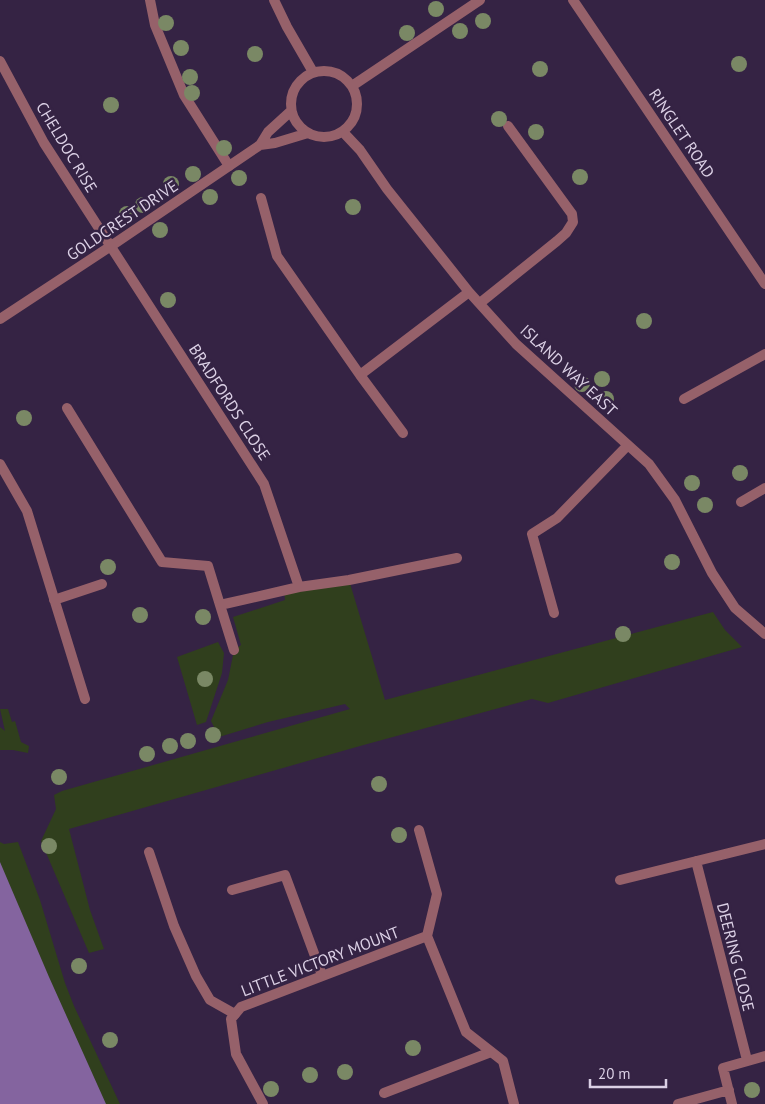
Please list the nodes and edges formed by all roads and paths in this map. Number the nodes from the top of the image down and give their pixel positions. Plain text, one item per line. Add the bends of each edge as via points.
1 (150, 0) edge
2 (274, 0) edge
3 (480, 0) edge
4 (573, 0) edge
5 (0, 61) edge
6 (313, 72) junction
7 (352, 86) junction
8 (291, 111) junction
9 (508, 126) dead end
10 (343, 132) junction
11 (308, 133) junction
12 (260, 145) junction
13 (229, 166) junction
14 (261, 198) dead end
15 (111, 246) junction
16 (765, 284) edge
17 (469, 292) junction
18 (480, 303) junction
19 (0, 318) edge
20 (765, 354) edge
21 (360, 376) junction
22 (684, 399) dead end
23 (67, 408) dead end
24 (403, 433) dead end
25 (628, 445) junction
26 (0, 464) edge
27 (765, 488) edge
28 (741, 502) dead end
29 (457, 558) dead end
30 (102, 584) dead end
31 (299, 587) junction
32 (54, 600) junction
33 (220, 605) junction
34 (554, 613) dead end
35 (765, 634) edge
36 (234, 650) dead end
37 (86, 699) dead end
38 (418, 830) dead end
39 (765, 844) edge
40 (149, 852) dead end
41 (696, 861) junction
42 (620, 880) dead end
43 (232, 890) dead end
44 (427, 936) junction
45 (322, 975) junction
46 (235, 1014) junction
47 (491, 1052) junction
48 (765, 1056) edge
49 (747, 1060) junction
50 (729, 1090) junction
51 (384, 1093) dead end
52 (263, 1104) edge
53 (514, 1104) edge
54 (678, 1104) edge
55 (732, 1104) edge

1 - 13 street via 155,25 184,95
2 - 6 street
3 - 7 street
4 - 16 street, RINGLET ROAD
5 - 15 street, CHELDOC RISE via 44,143
6 - 7 street via 335,73
6 - 8 street via 297,84 292,93
7 - 10 street via 357,106 355,116
8 - 11 street via 296,123
8 - 12 street, GOLDCREST DRIVE via 268,132
9 - 18 street via 572,214 573,222 557,241
10 - 11 street via 322,138
10 - 17 street, ISLAND WAY EAST
11 - 12 street, GOLDCREST DRIVE
12 - 13 street, GOLDCREST DRIVE
13 - 15 street, GOLDCREST DRIVE
14 - 21 street via 277,256
15 - 19 street, GOLDCREST DRIVE
15 - 31 street, BRADFORDS CLOSE via 264,484
17 - 18 street, ISLAND WAY EAST
17 - 21 street
18 - 25 street, ISLAND WAY EAST via 516,344
20 - 22 street
21 - 24 street
23 - 33 street via 162,562 208,566
25 - 34 street via 558,518 532,534
25 - 35 street, ISLAND WAY EAST via 649,464 675,500 712,573 735,608
26 - 32 street via 27,511
27 - 28 street
29 - 31 street
30 - 32 street
31 - 33 street
32 - 37 street
33 - 36 street
38 - 44 street via 437,894
39 - 41 street
40 - 46 street via 174,926 196,976 210,1000
41 - 42 street
41 - 49 street, DEERING CLOSE
43 - 45 street via 285,875
44 - 45 street, LITTLE VICTORY MOUNT
44 - 47 street via 466,1032
45 - 46 street, LITTLE VICTORY MOUNT via 240,1007
46 - 52 street, LITTLE VICTORY MOUNT via 231,1020 236,1054
47 - 51 street
47 - 53 street via 503,1061
48 - 49 street
49 - 50 street via 723,1068
50 - 54 street
50 - 55 street

